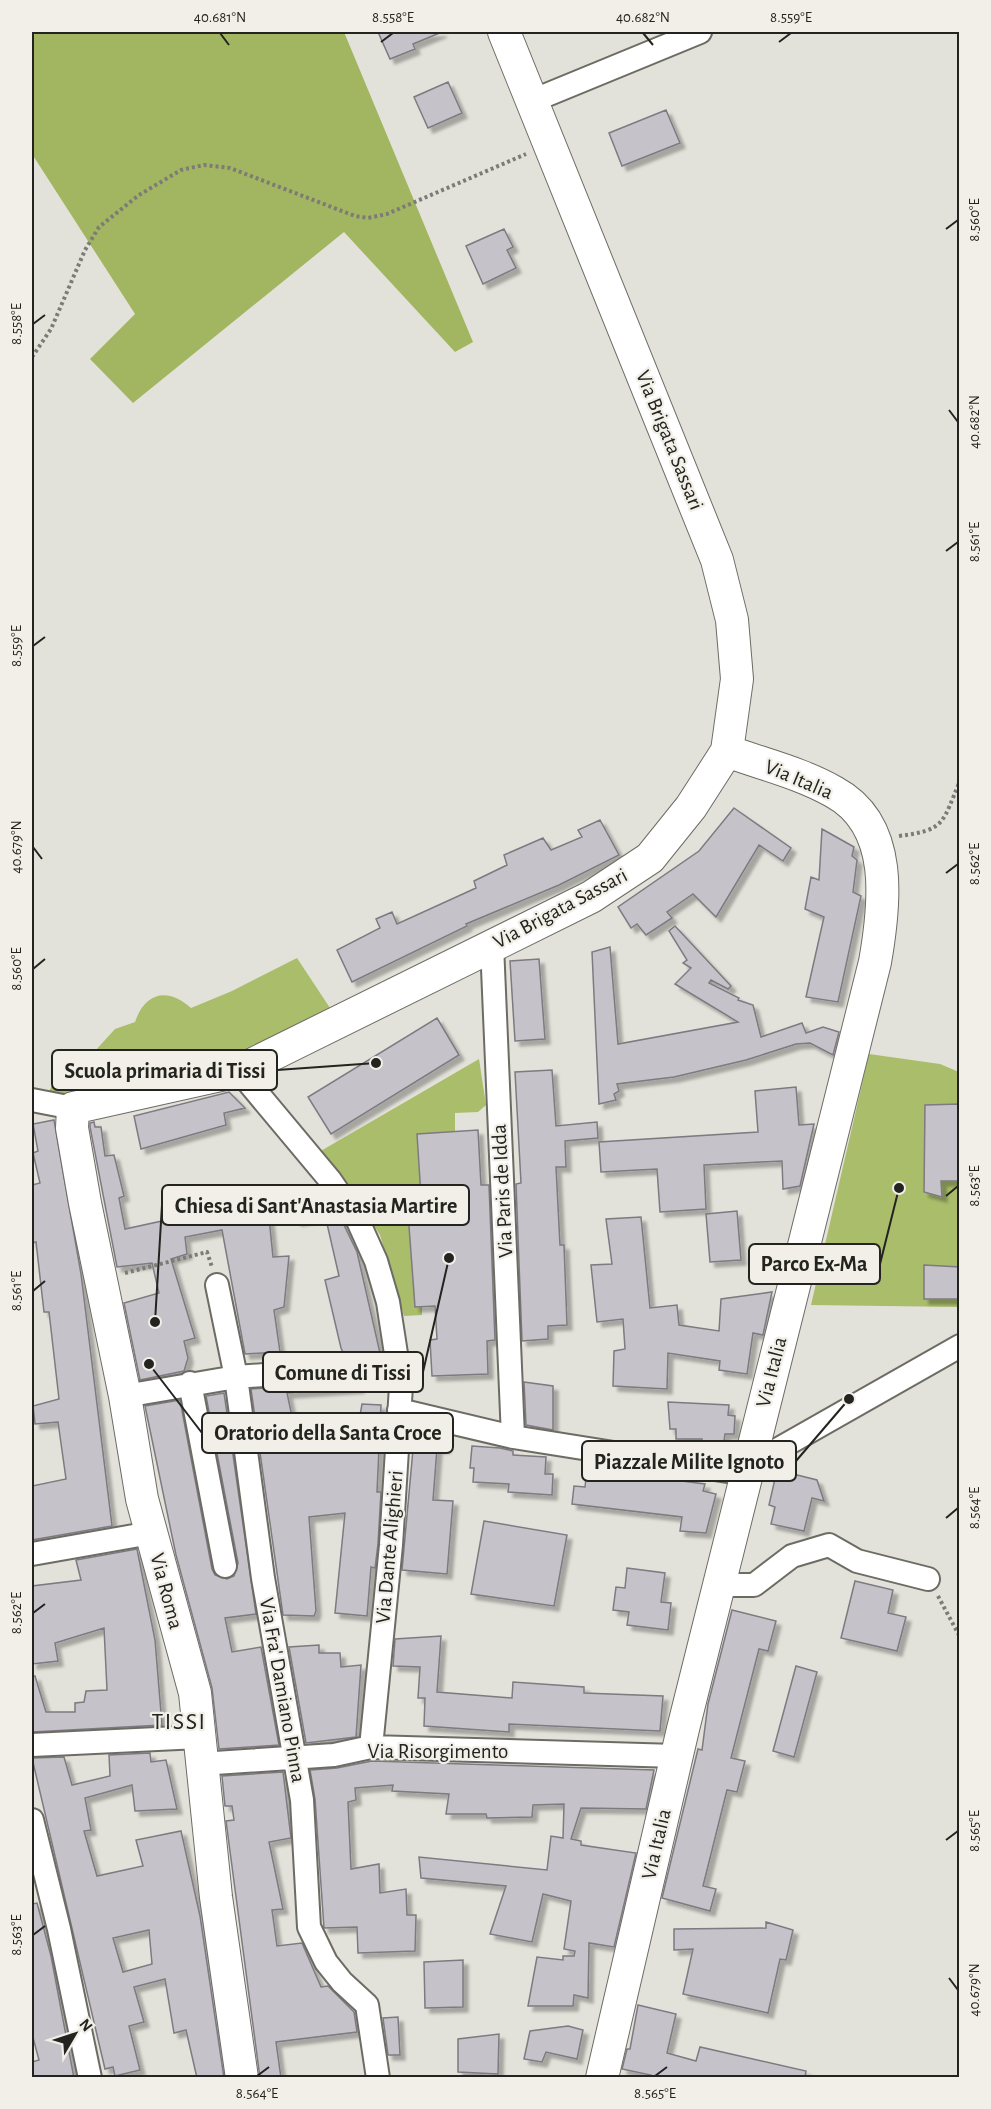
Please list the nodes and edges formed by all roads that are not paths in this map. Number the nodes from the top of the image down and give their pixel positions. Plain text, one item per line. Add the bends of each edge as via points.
1 (504, 32) edge
2 (700, 32) edge
3 (532, 101) junction
4 (727, 751) junction
5 (492, 945) junction
6 (239, 1071) junction
7 (32, 1101) edge
8 (73, 1108) junction
9 (217, 1285) road end
10 (960, 1346) edge
11 (398, 1365) junction
12 (236, 1377) junction
13 (190, 1383) junction
14 (124, 1396) junction
15 (399, 1410) junction
16 (513, 1437) junction
17 (748, 1466) junction
18 (151, 1533) junction
19 (32, 1554) edge
20 (225, 1566) dead end
21 (928, 1580) road end
22 (718, 1585) junction
23 (32, 1745) edge
24 (371, 1747) junction
25 (200, 1750) junction
26 (676, 1756) junction
27 (294, 1759) junction
28 (32, 1820) edge
29 (90, 2078) edge
30 (242, 2078) edge
31 (378, 2078) edge
32 (602, 2078) edge

1 - 3 main road, Via Brigata Sassari
2 - 3 street
3 - 4 main road, Via Brigata Sassari via 717,560 732,620 737,679
4 - 5 main road, Via Brigata Sassari via 691,807 650,858 591,897
4 - 17 main road, Via Italia via 814,781 837,793 858,810 874,836 882,872 883,916 875,962
5 - 6 main road, Via Brigata Sassari
5 - 16 street, Via Paris de Idda
6 - 8 main road, Via Brigata Sassari
6 - 11 street, Via Dante Alighieri via 330,1180 358,1221 385,1292
7 - 8 street
8 - 14 main road, Via Roma via 72,1128
9 - 12 street, Via Fra' Damiano Pinna
10 - 17 street
11 - 12 street
11 - 15 street, Via Dante Alighieri
12 - 13 street
12 - 27 street, Via Fra' Damiano Pinna via 263,1578
13 - 14 street
13 - 20 street
14 - 18 main road, Via Roma
15 - 16 street
15 - 24 street, Via Dante Alighieri via 391,1545
16 - 17 street
17 - 22 main road, Via Italia
18 - 19 street
18 - 25 main road, Via Roma via 195,1693
21 - 22 street via 857,1561 829,1545 792,1556 754,1585
22 - 26 main road, Via Italia
23 - 25 street, Via Risorgimento
24 - 26 street, Via Risorgimento
24 - 27 street, Via Risorgimento
25 - 27 street, Via Risorgimento
25 - 30 main road, Via Roma
26 - 32 main road, Via Italia
27 - 31 street, Via Fra' Damiano Pinna via 302,1800 309,1927 326,1962 367,2005
28 - 29 street

